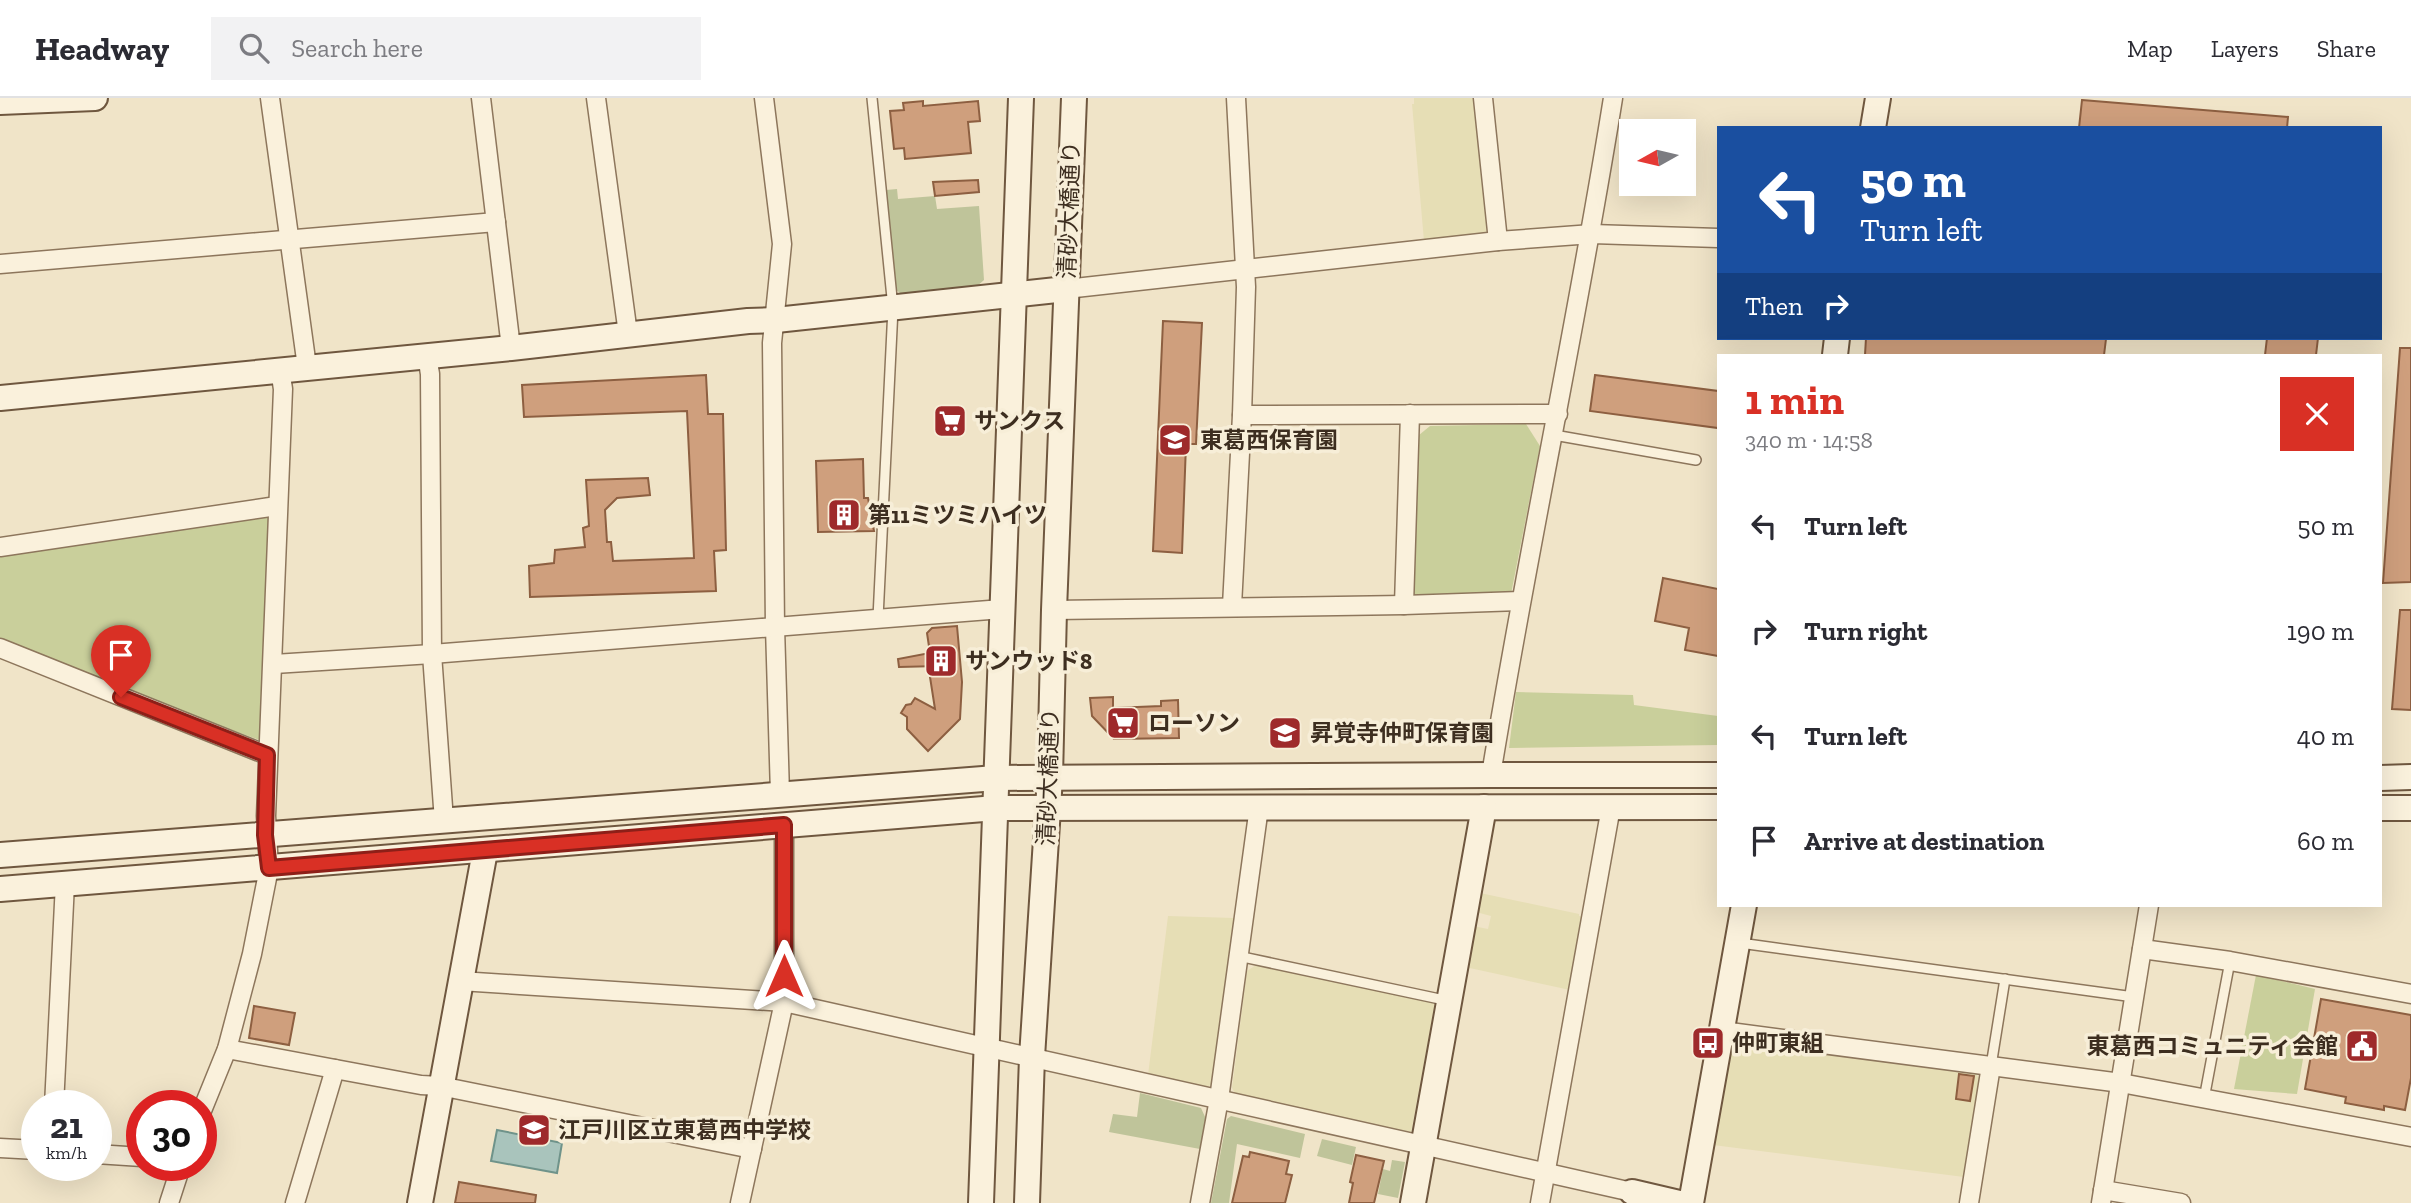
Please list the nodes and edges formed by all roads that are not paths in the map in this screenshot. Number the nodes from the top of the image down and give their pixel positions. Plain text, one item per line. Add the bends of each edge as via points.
1 (83, 98) edge
2 (270, 98) edge
3 (481, 98) edge
4 (596, 98) edge
5 (764, 98) edge
6 (873, 98) edge
7 (1021, 98) edge
8 (1074, 98) edge
9 (1236, 98) edge
10 (1483, 98) edge
11 (1613, 98) edge
12 (1878, 98) edge
13 (0, 102) edge
14 (1873, 126) edge
15 (496, 222) junction
16 (1591, 234) junction
17 (1717, 238) edge
18 (290, 241) junction
19 (1498, 241) junction
20 (0, 264) edge
21 (1246, 270) junction
22 (1066, 289) junction
23 (1016, 293) junction
24 (893, 308) junction
25 (776, 320) junction
26 (628, 334) junction
27 (511, 348) junction
28 (427, 356) junction
29 (307, 367) junction
30 (280, 370) junction
31 (0, 398) edge
32 (1410, 414) junction
33 (1558, 414) junction
34 (1242, 415) junction
35 (1554, 435) junction
36 (1696, 460) dead end
37 (277, 506) junction
38 (0, 547) edge
39 (1520, 601) junction
40 (1404, 605) junction
41 (1232, 606) junction
42 (1002, 609) junction
43 (1054, 610) junction
44 (878, 618) junction
45 (775, 627) junction
46 (0, 648) edge
47 (432, 654) junction
48 (274, 664) junction
49 (267, 755) junction
50 (1491, 775) junction
51 (1717, 775) edge
52 (1050, 777) junction
53 (996, 778) junction
54 (2382, 778) edge
55 (2411, 778) edge
56 (780, 794) junction
57 (1048, 807) junction
58 (1259, 807) junction
59 (1484, 807) junction
60 (1611, 807) junction
61 (1717, 807) edge
62 (996, 808) junction
63 (2382, 808) edge
64 (2411, 808) edge
65 (444, 821) junction
66 (784, 825) junction
67 (265, 835) junction
68 (485, 851) junction
69 (0, 855) edge
70 (269, 868) junction
71 (65, 883) junction
72 (0, 889) edge
73 (1744, 907) edge
74 (2149, 907) edge
75 (1738, 943) junction
76 (2142, 949) junction
77 (1238, 956) junction
78 (2230, 961) junction
79 (2006, 979) junction
80 (460, 981) junction
81 (2411, 994) edge
82 (2134, 997) junction
83 (1450, 1001) junction
84 (784, 1002) junction
85 (1722, 1031) junction
86 (988, 1047) junction
87 (227, 1049) junction
88 (1031, 1057) junction
89 (1990, 1066) junction
90 (335, 1069) junction
91 (2121, 1083) junction
92 (440, 1086) junction
93 (55, 1090) edge
94 (210, 1090) edge
95 (2204, 1098) junction
96 (1219, 1100) junction
97 (2411, 1137) edge
98 (1423, 1145) junction
99 (0, 1148) edge
100 (21, 1149) edge
101 (752, 1149) junction
102 (1545, 1173) junction
103 (176, 1181) edge
104 (1632, 1192) joint
105 (2102, 1197) edge
106 (169, 1203) edge
107 (295, 1203) edge
108 (420, 1203) edge
109 (740, 1203) edge
110 (981, 1203) edge
111 (1027, 1203) edge
112 (1200, 1203) edge
113 (1413, 1203) edge
114 (1539, 1203) edge
115 (1679, 1203) edge
116 (1692, 1203) edge
117 (1969, 1203) edge
118 (2181, 1203) edge

1 - 13 street
2 - 18 street
3 - 15 street
4 - 26 street
5 - 25 street via 782,244
6 - 24 lane
7 - 23 street
8 - 22 street, 清砂大橋通り
9 - 21 street
10 - 19 street
11 - 16 street
12 - 14 street
15 - 18 street
15 - 27 street
16 - 17 street
16 - 19 street
16 - 33 street
18 - 20 street
18 - 29 street
19 - 21 street
21 - 22 street
21 - 34 street
22 - 23 street
22 - 43 street, 清砂大橋通り
23 - 24 street
23 - 42 street
24 - 25 street
24 - 44 lane
25 - 26 street
25 - 45 street via 772,342
26 - 27 street
27 - 28 street
28 - 29 street
28 - 47 street
29 - 30 street
30 - 31 street
30 - 37 street
32 - 33 street
32 - 34 street
32 - 40 street
33 - 35 street
34 - 41 street
35 - 36 lane
35 - 39 street
37 - 38 street
37 - 48 street
39 - 40 street
39 - 50 street
40 - 41 street
41 - 43 street
42 - 44 street
42 - 53 street
43 - 52 street, 清砂大橋通り
44 - 45 street
45 - 47 street
45 - 56 street
46 - 49 street
47 - 48 street
47 - 65 street
48 - 49 street
49 - 67 street
50 - 51 street
50 - 52 street
52 - 53 street
52 - 57 street, 清砂大橋通り
53 - 56 street
53 - 62 street
54 - 55 street
56 - 65 street
57 - 58 street
57 - 62 street
57 - 88 street, 清砂大橋通り
58 - 59 street
58 - 77 street
59 - 60 street
59 - 83 street
60 - 61 street
60 - 102 street
62 - 66 street
62 - 86 street
63 - 64 street
65 - 67 street
66 - 68 street
66 - 84 street
67 - 69 street
67 - 70 street
68 - 70 street
68 - 80 street
70 - 71 street
70 - 87 street via 253,954
71 - 72 street
71 - 93 street
73 - 75 street
74 - 76 street
75 - 79 lane
75 - 85 street
76 - 78 street
76 - 82 street
77 - 83 lane
77 - 96 street
78 - 81 street
78 - 95 lane
79 - 82 lane
79 - 89 lane
80 - 84 street
80 - 92 street
82 - 91 street
83 - 98 street
84 - 86 street
84 - 101 street
85 - 89 street
85 - 116 street
86 - 88 street
86 - 110 street
87 - 90 street
87 - 94 street
88 - 96 street
88 - 111 street, 清砂大橋通り
89 - 91 street
89 - 117 street
90 - 92 street
90 - 107 street
91 - 95 street
91 - 105 street
92 - 101 street
92 - 108 street
95 - 97 street
96 - 98 street
96 - 112 street
98 - 102 street
98 - 113 street
99 - 100 street
101 - 109 street
102 - 104 street
102 - 114 street
103 - 106 street
104 - 115 street
105 - 118 street

